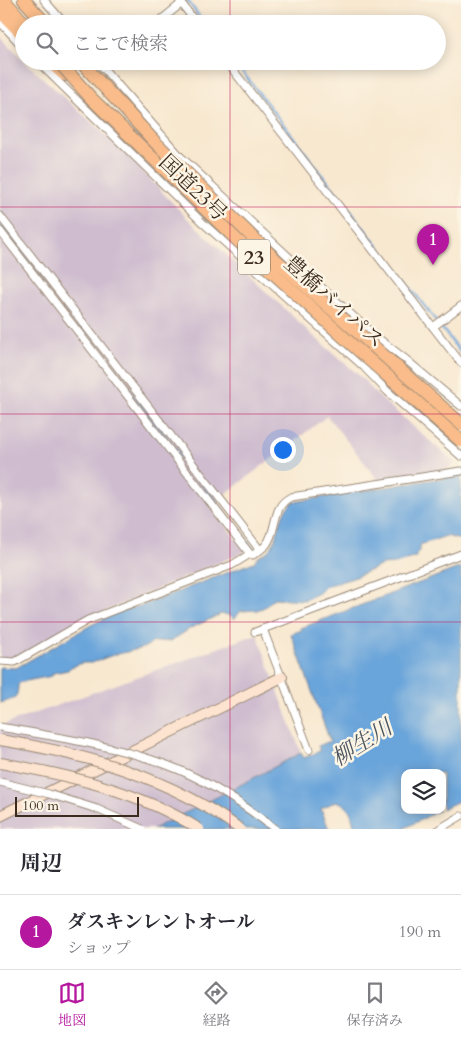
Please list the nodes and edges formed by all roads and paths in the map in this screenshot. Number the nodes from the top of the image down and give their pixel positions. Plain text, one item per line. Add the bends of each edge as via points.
1 (4, 0) edge
2 (24, 0) edge
3 (33, 0) edge
4 (44, 0) edge
5 (180, 2) edge
6 (0, 11) edge
7 (17, 15) edge
8 (38, 15) edge
9 (44, 15) edge
10 (57, 15) edge
11 (166, 15) edge
12 (191, 15) edge
13 (0, 22) edge
14 (15, 27) edge
15 (15, 38) edge
16 (46, 70) edge
17 (60, 70) edge
18 (66, 70) edge
19 (88, 70) edge
20 (105, 70) edge
21 (233, 70) edge
22 (91, 98) junction
23 (165, 139) junction
24 (142, 163) junction
25 (1, 219) edge
26 (0, 231) edge
27 (50, 282) junction
28 (44, 288) junction
29 (332, 297) junction
30 (69, 305) junction
31 (461, 306) edge
32 (62, 311) junction
33 (312, 320) junction
34 (433, 327) junction
35 (461, 364) edge
36 (147, 406) junction
37 (461, 406) edge
38 (140, 412) junction
39 (461, 424) edge
40 (171, 437) junction
41 (461, 441) edge
42 (164, 443) junction
43 (461, 456) edge
44 (461, 471) edge
45 (207, 483) junction
46 (200, 489) junction
47 (256, 553) junction
48 (461, 554) edge
49 (264, 628) junction
50 (255, 632) dead end
51 (0, 662) edge
52 (282, 677) junction
53 (0, 727) edge
54 (0, 740) edge
55 (309, 750) dead end
56 (0, 763) edge
57 (0, 782) edge
58 (0, 816) edge
59 (461, 816) edge
60 (142, 829) edge
61 (199, 829) edge
62 (240, 829) edge
63 (275, 829) edge
64 (439, 829) edge

1 - 7 highway
2 - 8 highway
3 - 9 highway
4 - 10 street
5 - 11 street
5 - 12 street
6 - 14 highway
13 - 15 street
16 - 24 street, 国道23号 / 23
17 - 22 highway, 23, bridge
18 - 22 highway, 豊橋バイパス / 23, bridge
19 - 39 highway, 豊橋バイパス / 23, bridge via 155,142 274,258
20 - 23 street
21 - 34 street
22 - 41 highway, 豊橋バイパス / 23, bridge via 284,284
23 - 24 street
23 - 29 street
24 - 33 street, 国道23号 / 23 via 203,223
25 - 27 street
26 - 28 street
27 - 28 street
27 - 30 street
28 - 32 street
29 - 33 street
29 - 37 street
30 - 32 street
30 - 36 street
31 - 34 street
32 - 38 street
33 - 43 street, 国道23号 / 23
34 - 35 street
36 - 38 street
36 - 40 street
38 - 42 street
40 - 42 street
40 - 45 street
42 - 46 street
44 - 47 street via 291,497 280,506 269,540
45 - 46 street
45 - 47 street
46 - 47 street
47 - 51 street via 88,620 15,662
48 - 49 street
49 - 50 street
49 - 52 street
52 - 55 street
52 - 58 street
53 - 63 street, bridge via 95,745 167,765 209,784
54 - 62 street, bridge via 77,755 154,780 189,796
56 - 61 street, bridge via 108,786 176,815
57 - 60 street, bridge via 49,794
59 - 64 street

